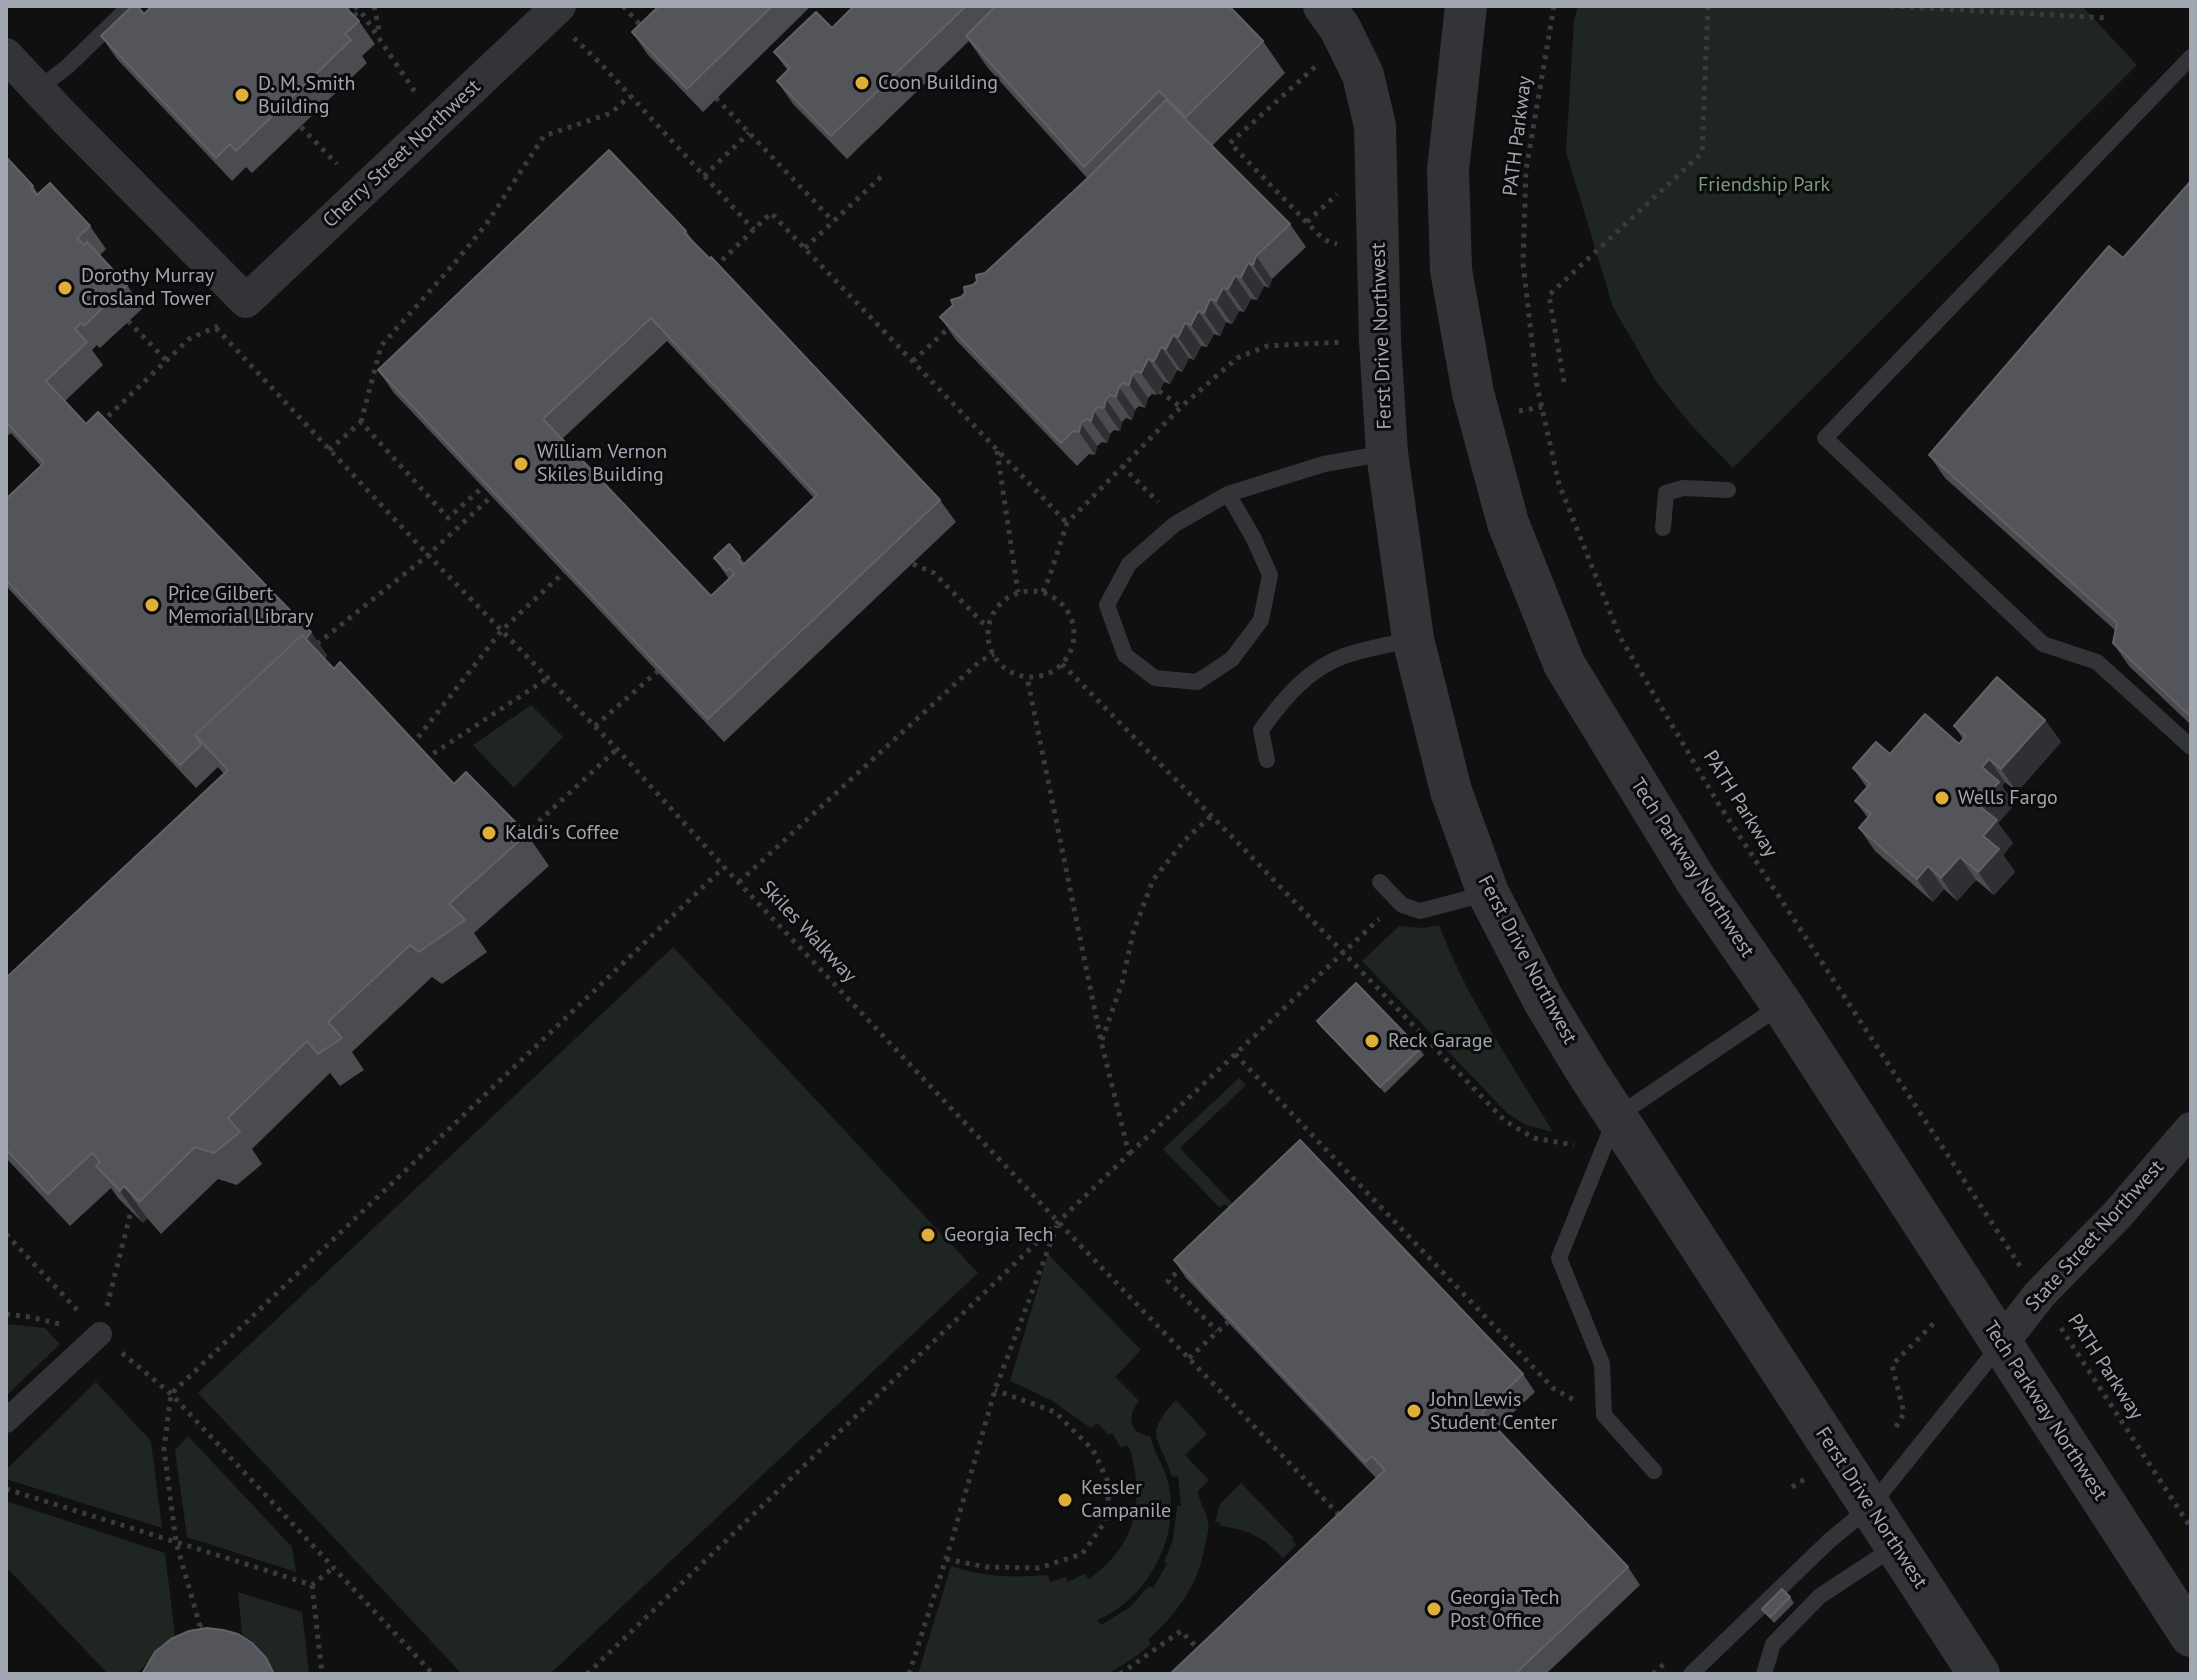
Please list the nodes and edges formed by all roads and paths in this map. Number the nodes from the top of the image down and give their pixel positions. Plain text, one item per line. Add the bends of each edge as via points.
1 (130, 6) edge
2 (347, 6) edge
3 (355, 6) edge
4 (374, 6) edge
5 (559, 6) edge
6 (623, 6) edge
7 (1324, 6) edge
8 (1466, 6) edge
9 (1554, 6) edge
10 (1708, 6) edge
11 (1890, 6) edge
12 (2109, 18) dead end
13 (353, 21) edge
14 (647, 33) edge
15 (381, 40) junction
16 (581, 46) dead end
17 (6, 55) edge
18 (2191, 57) edge
19 (1296, 83) dead end
20 (38, 89) junction
21 (630, 96) junction
22 (716, 98) edge
23 (435, 123) junction
24 (301, 127) edge
25 (749, 133) junction
26 (883, 175) dead end
27 (704, 176) junction
28 (363, 191) junction
29 (1322, 208) dead end
30 (833, 221) junction
31 (1307, 222) junction
32 (754, 230) junction
33 (1318, 234) dead end
34 (805, 248) junction
35 (713, 269) edge
36 (246, 301) junction
37 (958, 319) edge
38 (128, 321) edge
39 (216, 328) junction
40 (1380, 341) junction
41 (166, 360) junction
42 (913, 361) junction
43 (1564, 382) dead end
44 (1159, 391) edge
45 (1181, 407) junction
46 (361, 422) junction
47 (99, 424) edge
48 (997, 448) junction
49 (329, 450) junction
50 (1387, 453) junction
51 (1122, 466) junction
52 (483, 487) edge
53 (1728, 490) dead end
54 (1228, 494) junction
55 (492, 496) edge
56 (1067, 523) junction
57 (1175, 524) junction
58 (1663, 528) dead end
59 (428, 555) junction
60 (913, 564) edge
61 (564, 572) edge
62 (1018, 592) junction
63 (1043, 592) junction
64 (989, 627) junction
65 (502, 630) junction
66 (1413, 639) junction
67 (317, 644) dead end
68 (994, 654) junction
69 (1062, 664) junction
70 (658, 671) edge
71 (1027, 677) junction
72 (548, 678) junction
73 (595, 726) junction
74 (411, 746) edge
75 (2191, 747) edge
76 (617, 749) junction
77 (424, 759) edge
78 (1267, 760) dead end
79 (1211, 816) junction
80 (521, 838) edge
81 (724, 867) junction
82 (739, 882) junction
83 (1380, 882) dead end
84 (1488, 893) junction
85 (1398, 901) junction
86 (1342, 953) junction
87 (1782, 1005) junction
88 (1101, 1041) junction
89 (1235, 1054) junction
90 (1616, 1117) junction
91 (2191, 1129) edge
92 (1574, 1145) dead end
93 (1129, 1154) junction
94 (131, 1211) edge
95 (1059, 1221) junction
96 (6, 1234) edge
97 (1191, 1259) edge
98 (2039, 1295) junction
99 (6, 1314) edge
100 (1938, 1319) dead end
101 (1228, 1322) edge
102 (1217, 1331) junction
103 (100, 1334) junction
104 (2001, 1344) junction
105 (1189, 1358) junction
106 (995, 1390) junction
107 (171, 1394) junction
108 (1604, 1415) junction
109 (6, 1421) edge
110 (1893, 1432) dead end
111 (1654, 1471) dead end
112 (6, 1489) edge
113 (1870, 1507) junction
114 (1346, 1521) edge
115 (2191, 1528) edge
116 (176, 1542) junction
117 (1896, 1546) junction
118 (946, 1559) junction
119 (334, 1567) junction
120 (312, 1585) junction
121 (189, 1636) edge
122 (2191, 1636) edge
123 (1201, 1661) edge
124 (322, 1674) edge
125 (433, 1674) edge
126 (587, 1674) edge
127 (909, 1674) edge
128 (1120, 1674) edge
129 (1691, 1674) edge
130 (1764, 1674) edge
131 (1979, 1674) edge

1 - 20 lane
2 - 13 path via 357,16
3 - 15 path
4 - 15 path
5 - 23 street, Cherry Street Northwest
6 - 14 path
7 - 40 street, Ferst Drive Northwest via 1363,75 1375,126
8 - 87 street, Tech Parkway Northwest via 1448,170 1451,270 1473,393 1508,523 1564,664 1697,882
9 - 98 path, PATH Parkway via 1526,170 1523,263 1537,386 1559,484 1620,637 1710,790
10 - 43 path via 1702,153 1549,295
11 - 12 path
15 - 23 path
16 - 21 path
17 - 20 street
18 - 75 lane via 1825,438 2043,644 2097,662
19 - 31 path via 1230,143
20 - 36 street
21 - 27 path
21 - 46 path via 611,113 544,136 485,226 381,346
22 - 25 path
23 - 28 street, Cherry Street Northwest
24 - 28 path
25 - 27 path
25 - 30 path
26 - 30 path
27 - 32 path
28 - 36 street, Cherry Street Northwest
29 - 31 path
30 - 34 path
31 - 33 path
32 - 34 path via 771,213
32 - 35 path
34 - 42 path
36 - 39 path
37 - 42 path
38 - 41 path
39 - 41 path via 189,339
39 - 49 path, Skiles Walkway
40 - 45 path via 1267,346 1237,358
40 - 50 street, Ferst Drive Northwest
41 - 47 path
42 - 48 path
44 - 45 path
45 - 51 path
46 - 49 path
46 - 52 path via 448,518
48 - 56 path
48 - 62 path
49 - 59 path, Skiles Walkway
50 - 54 lane via 1324,464
50 - 66 street, Ferst Drive Northwest
51 - 56 path
51 - 57 path
53 - 58 lane via 1683,488 1666,493
54 - 57 lane
54 - 57 lane via 1270,575 1261,620 1232,659 1197,682 1155,678 1125,655 1107,605 1129,564
55 - 59 path
56 - 63 path
59 - 65 path, Skiles Walkway
59 - 67 path
60 - 64 path via 934,573
61 - 65 path
62 - 63 path
62 - 64 path via 998,606
63 - 69 path via 1067,610 1072,623 1074,638
64 - 68 path
65 - 72 path, Skiles Walkway
65 - 74 path
66 - 78 lane via 1343,656 1309,675 1261,730
66 - 84 street, Ferst Drive Northwest via 1451,791
68 - 71 path via 1003,666
68 - 82 path via 980,661
69 - 71 path via 1052,672
69 - 79 path
70 - 73 path
71 - 88 path
72 - 73 path, Skiles Walkway
72 - 77 path
73 - 76 path, Skiles Walkway
76 - 80 path
76 - 81 path, Skiles Walkway
79 - 86 path
79 - 88 path via 1153,880
81 - 82 path, Skiles Walkway
81 - 107 path
82 - 95 path, Skiles Walkway
83 - 85 lane
84 - 85 lane via 1420,911
84 - 90 street, Ferst Drive Northwest via 1544,1001
85 - 86 path
86 - 89 path
86 - 92 path via 1505,1121 1534,1138
87 - 90 lane
87 - 104 street, Tech Parkway Northwest
88 - 93 path
89 - 93 path
89 - 108 path via 1554,1389
90 - 108 lane via 1559,1258 1602,1364
90 - 113 street, Ferst Drive Northwest
91 - 98 street, State Street Northwest
93 - 95 path
94 - 103 path
95 - 105 path, Skiles Walkway
95 - 106 path
95 - 126 path
96 - 103 path
97 - 102 path via 1168,1281
98 - 104 street, State Street Northwest
98 - 115 path, PATH Parkway
99 - 103 path
100 - 110 path via 1892,1365 1904,1413
101 - 102 path
102 - 105 path
103 - 107 path
103 - 109 street
104 - 113 lane
104 - 122 street, Tech Parkway Northwest
105 - 114 path, Skiles Walkway
106 - 118 path
106 - 118 path via 1055,1412 1093,1450 1110,1486 1105,1522 1082,1554 1039,1568 986,1567
107 - 116 path via 164,1449
107 - 119 path
108 - 111 lane
112 - 116 path
113 - 117 street, Ferst Drive Northwest
113 - 129 lane
116 - 120 path
116 - 121 path via 200,1626
117 - 130 lane via 1820,1596 1773,1644
117 - 131 street, Ferst Drive Northwest
118 - 127 path
119 - 120 path
119 - 125 path
120 - 124 path
123 - 128 path via 1206,1657 1181,1631

